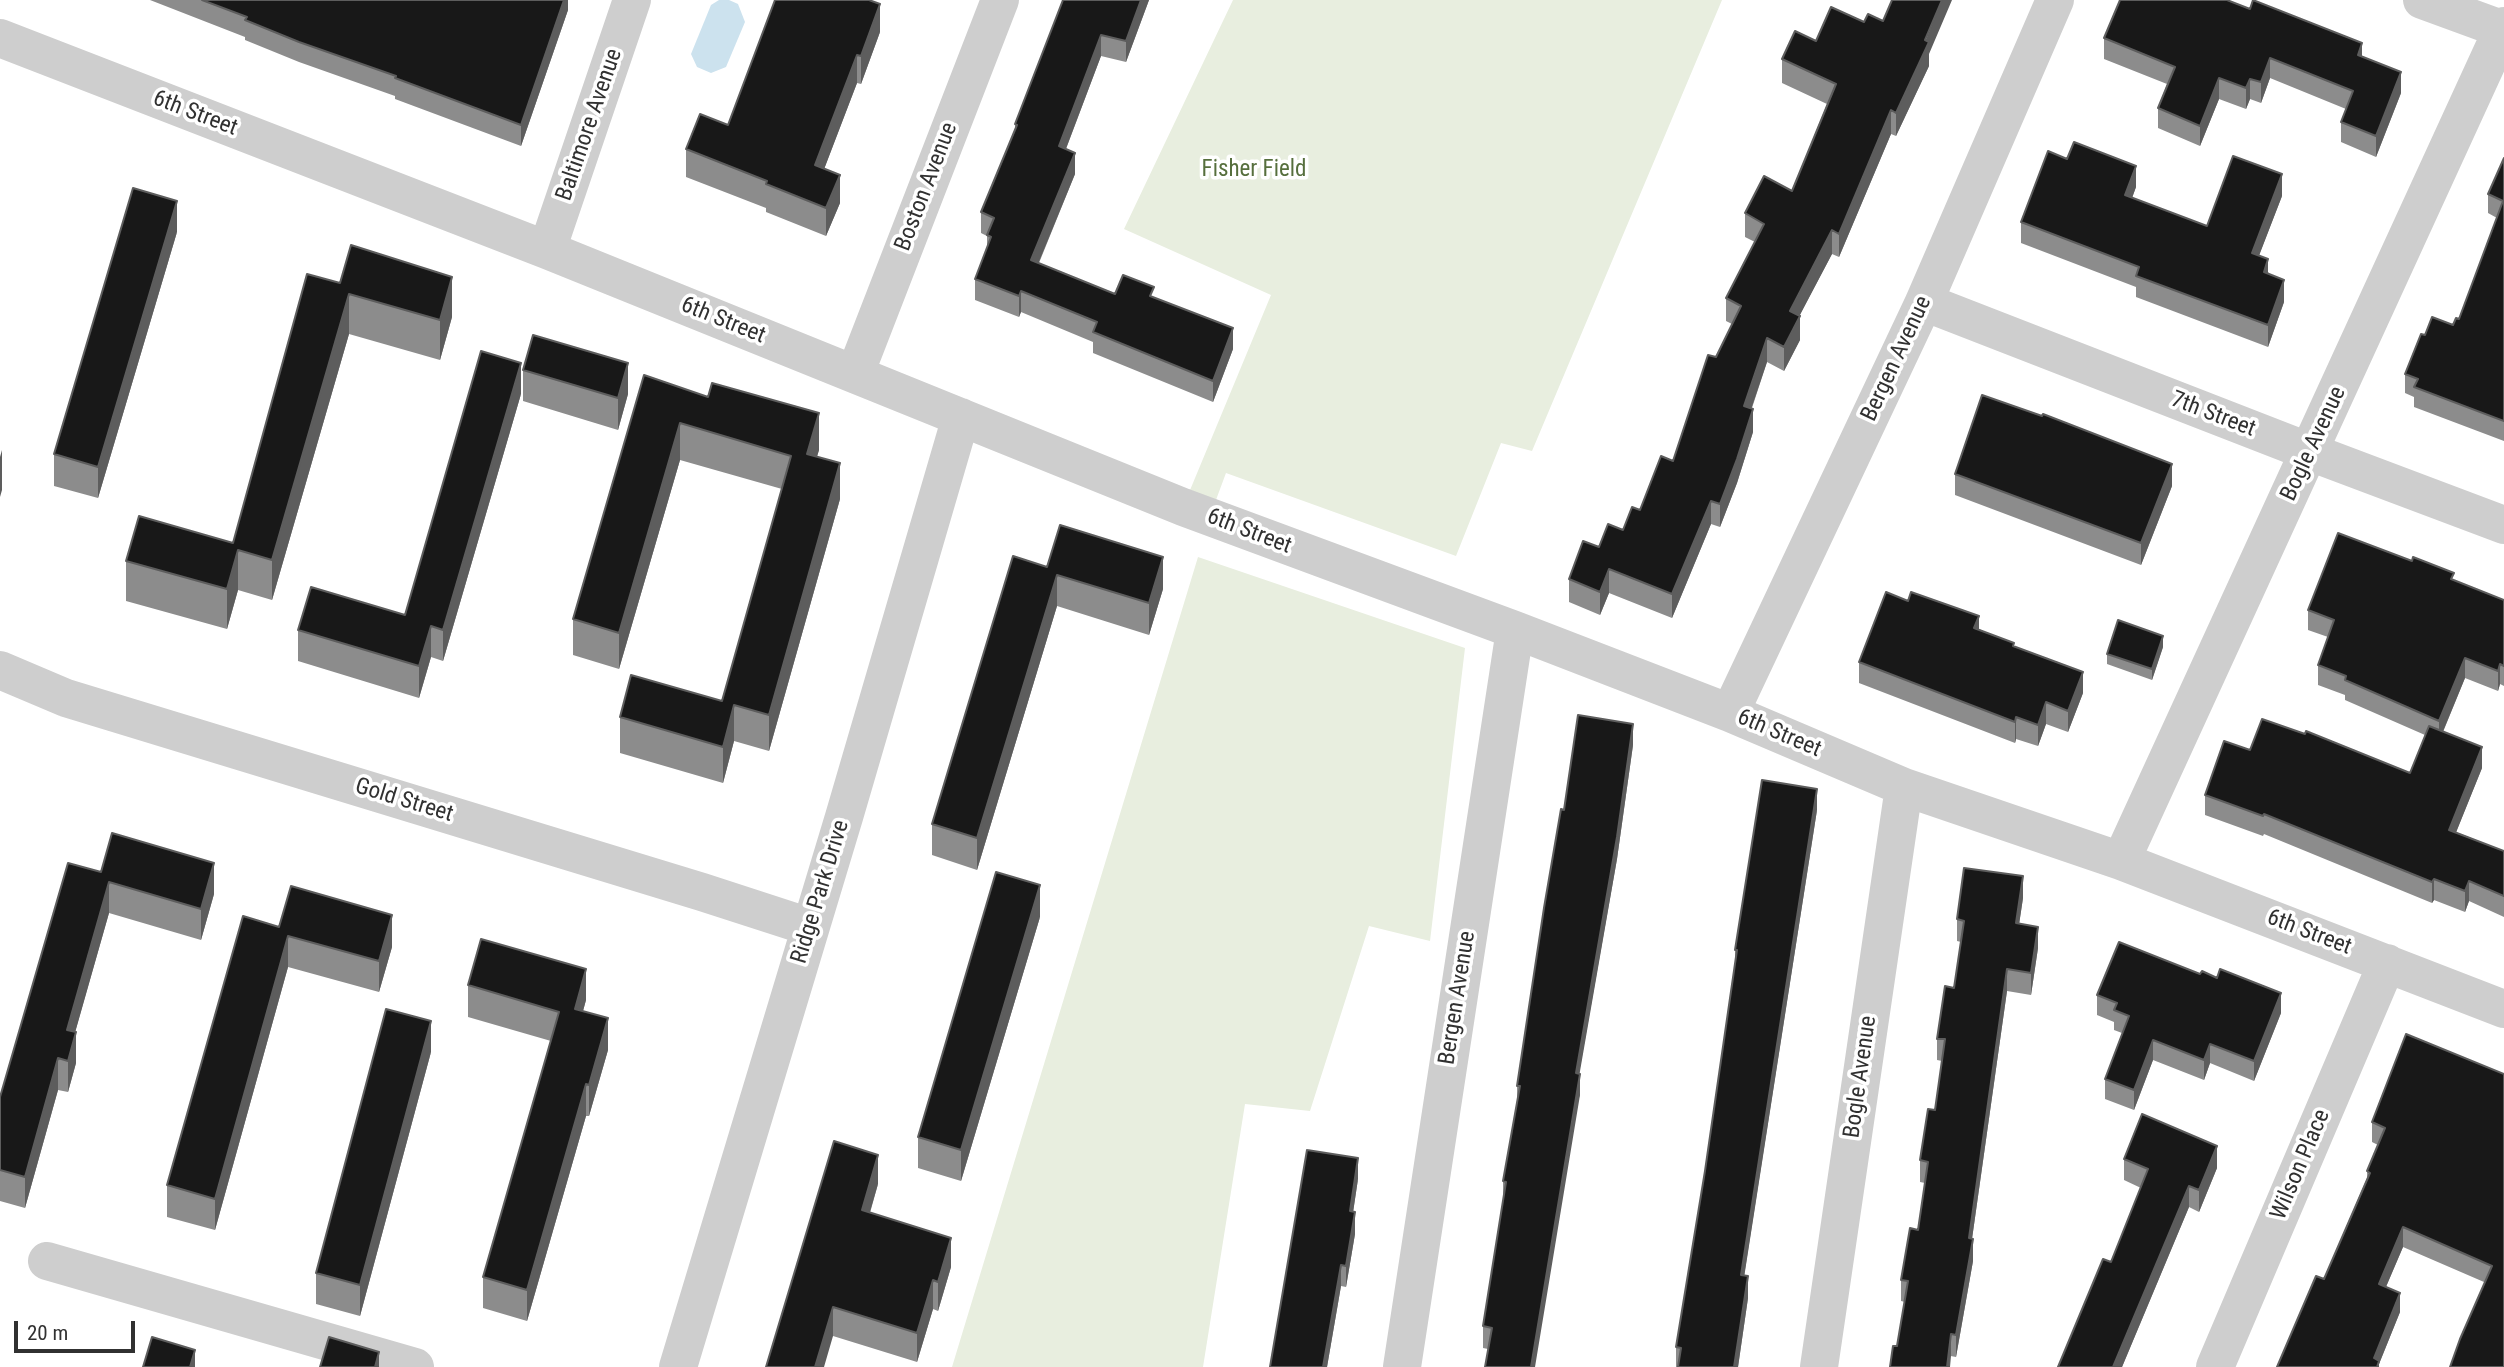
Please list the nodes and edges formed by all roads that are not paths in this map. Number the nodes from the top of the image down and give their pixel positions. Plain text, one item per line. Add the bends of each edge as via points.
1 (632, 0) edge
2 (1000, 0) edge
3 (2055, 0) edge
4 (2422, 0) edge
5 (2503, 28) edge
6 (0, 38) edge
7 (547, 250) junction
8 (1924, 302) junction
9 (855, 374) junction
10 (961, 417) junction
11 (2310, 452) junction
12 (2504, 524) edge
13 (1515, 630) junction
14 (0, 670) edge
15 (1730, 713) junction
16 (1904, 787) junction
17 (2121, 861) junction
18 (810, 927) junction
19 (2387, 963) junction
20 (2504, 1009) edge
21 (47, 1261) dead end
22 (415, 1367) edge
23 (678, 1367) edge
24 (1402, 1367) edge
25 (1819, 1367) edge
26 (2216, 1367) edge

1 - 7 street, Baltimore Avenue
2 - 9 street, Boston Avenue
3 - 8 street, Bergen Avenue
4 - 5 street
5 - 11 street, Bogle Avenue
6 - 7 street, 6th Street
7 - 9 street, 6th Street
8 - 11 street, 7th Street
8 - 15 street, Bergen Avenue
9 - 10 street, 6th Street
10 - 13 street, 6th Street via 1183,507
10 - 18 street, Ridge Park Drive
11 - 12 street, 7th Street
11 - 17 street, Bogle Avenue
13 - 15 street, 6th Street
13 - 24 street, Bergen Avenue
14 - 18 street, Gold Street via 66,698
15 - 16 street, 6th Street
16 - 17 street, 6th Street
16 - 25 street, Bogle Avenue
17 - 19 street, 6th Street
18 - 23 street, Ridge Park Drive
19 - 20 street, 6th Street
19 - 26 street, Wilson Place
21 - 22 street

